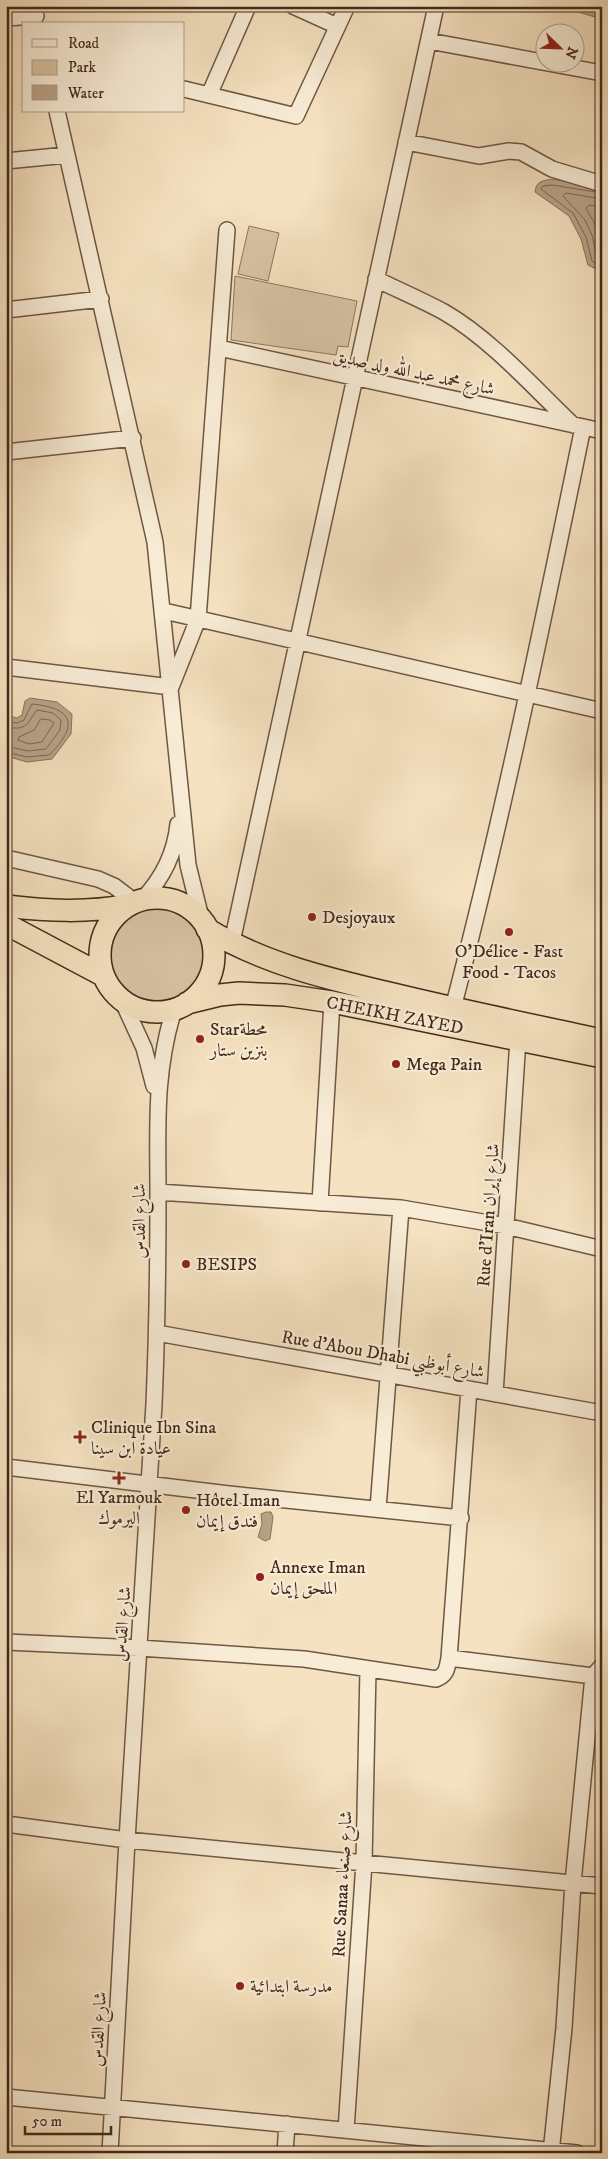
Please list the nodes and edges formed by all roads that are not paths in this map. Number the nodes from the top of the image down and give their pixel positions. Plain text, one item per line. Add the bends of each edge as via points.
1 (248, 6) edge
2 (293, 6) edge
3 (346, 6) edge
4 (436, 6) edge
5 (36, 15) edge
6 (6, 18) edge
7 (337, 26) junction
8 (430, 41) junction
9 (602, 74) edge
10 (185, 89) edge
11 (209, 95) junction
12 (57, 112) edge
13 (406, 142) junction
14 (67, 155) junction
15 (6, 161) edge
16 (602, 184) edge
17 (227, 230) dead end
18 (376, 279) junction
19 (101, 299) junction
20 (6, 310) edge
21 (219, 348) junction
22 (354, 378) junction
23 (578, 426) junction
24 (602, 432) edge
25 (133, 438) junction
26 (6, 452) edge
27 (164, 611) junction
28 (198, 619) junction
29 (297, 642) junction
30 (6, 667) edge
31 (171, 687) junction
32 (529, 692) junction
33 (602, 711) edge
34 (181, 795) junction
35 (6, 858) edge
36 (135, 902) junction
37 (6, 906) edge
38 (204, 923) junction
39 (6, 924) edge
40 (232, 942) junction
41 (104, 976) junction
42 (122, 1000) junction
43 (332, 1002) junction
44 (180, 1006) junction
45 (453, 1008) junction
46 (518, 1040) junction
47 (602, 1040) edge
48 (602, 1057) edge
49 (158, 1097) junction
50 (158, 1192) junction
51 (320, 1203) junction
52 (401, 1208) junction
53 (506, 1226) junction
54 (602, 1249) edge
55 (158, 1333) junction
56 (389, 1375) junction
57 (469, 1389) junction
58 (495, 1394) junction
59 (602, 1413) edge
60 (6, 1467) edge
61 (150, 1483) junction
62 (378, 1509) junction
63 (461, 1518) junction
64 (6, 1642) edge
65 (139, 1648) junction
66 (449, 1658) junction
67 (368, 1670) junction
68 (598, 1671) edge
69 (6, 1824) edge
70 (127, 1840) junction
71 (364, 1863) junction
72 (573, 1883) junction
73 (602, 1886) edge
74 (6, 2097) edge
75 (113, 2106) junction
76 (287, 2124) junction
77 (346, 2130) junction
78 (551, 2152) edge
79 (110, 2153) edge
80 (285, 2153) edge
81 (577, 2153) edge

1 - 11 street
2 - 7 street
3 - 7 street
4 - 8 street
5 - 6 street
7 - 11 street via 296,116
8 - 9 street
8 - 13 street
10 - 11 street
12 - 14 street
13 - 16 street via 479,156 521,152 552,169
13 - 18 street
14 - 15 street
14 - 19 street
17 - 21 street
18 - 22 street
18 - 23 street via 445,313 469,330
19 - 20 street
19 - 25 street
21 - 22 street, شارع محمد عبد الله ولد صديق
21 - 28 street
22 - 23 street, شارع محمد عبد الله ولد صديق
22 - 29 street
23 - 24 street, شارع محمد عبد الله ولد صديق
23 - 32 street
25 - 26 street
25 - 27 street via 156,542
27 - 28 street
27 - 31 street
28 - 29 street
28 - 31 street
29 - 32 street
29 - 40 street
30 - 31 street
31 - 34 street
32 - 33 street
32 - 45 street via 490,865
34 - 36 street via 176,840 168,866 155,886
34 - 38 street via 188,865
35 - 36 street via 98,879 114,886
36 - 37 highway via 96,911 68,912
36 - 38 highway via 160,898 179,902
36 - 41 highway via 109,924 103,936 100,949
38 - 40 highway, CHEIKH ZAYED
38 - 44 highway via 213,945 211,970 205,985
39 - 41 highway
40 - 45 highway, CHEIKH ZAYED via 281,965
41 - 42 highway
42 - 44 highway via 142,1010 163,1011
42 - 49 street via 144,1048
43 - 44 highway, CHEIKH ZAYED via 257,992 220,995
43 - 46 highway, CHEIKH ZAYED
43 - 51 street
44 - 49 street via 162,1052
45 - 47 highway, CHEIKH ZAYED
46 - 48 highway, CHEIKH ZAYED
46 - 53 street, Rue d'Iran شارع إيران
49 - 50 street, شارع القدس
50 - 51 street
50 - 55 street, شارع القدس
51 - 52 street
52 - 53 street
52 - 56 street
53 - 54 street
53 - 58 street, Rue d'Iran شارع إيران
55 - 56 street, Rue d'Abou Dhabi شارع أبوظبي
55 - 61 street, شارع القدس
56 - 57 street, Rue d'Abou Dhabi شارع أبوظبي
56 - 62 street
57 - 58 street, Rue d'Abou Dhabi شارع أبوظبي
57 - 63 street
58 - 59 street, Rue d'Abou Dhabi شارع أبوظبي
60 - 61 street
61 - 62 street
61 - 65 street, شارع القدس
62 - 63 street
63 - 66 street
64 - 65 street
65 - 67 street via 304,1659
65 - 70 street, شارع القدس
66 - 67 street via 446,1673 436,1679
66 - 68 street
67 - 71 street, Rue Sanaa شارع صنعاء
68 - 72 street
69 - 70 street
70 - 71 street
70 - 75 street, شارع القدس
71 - 72 street
71 - 77 street, Rue Sanaa شارع صنعاء
72 - 73 street
72 - 78 street via 564,2028
74 - 75 street
75 - 76 street
75 - 79 street, شارع القدس
76 - 77 street
76 - 80 street
77 - 78 street
78 - 81 street

